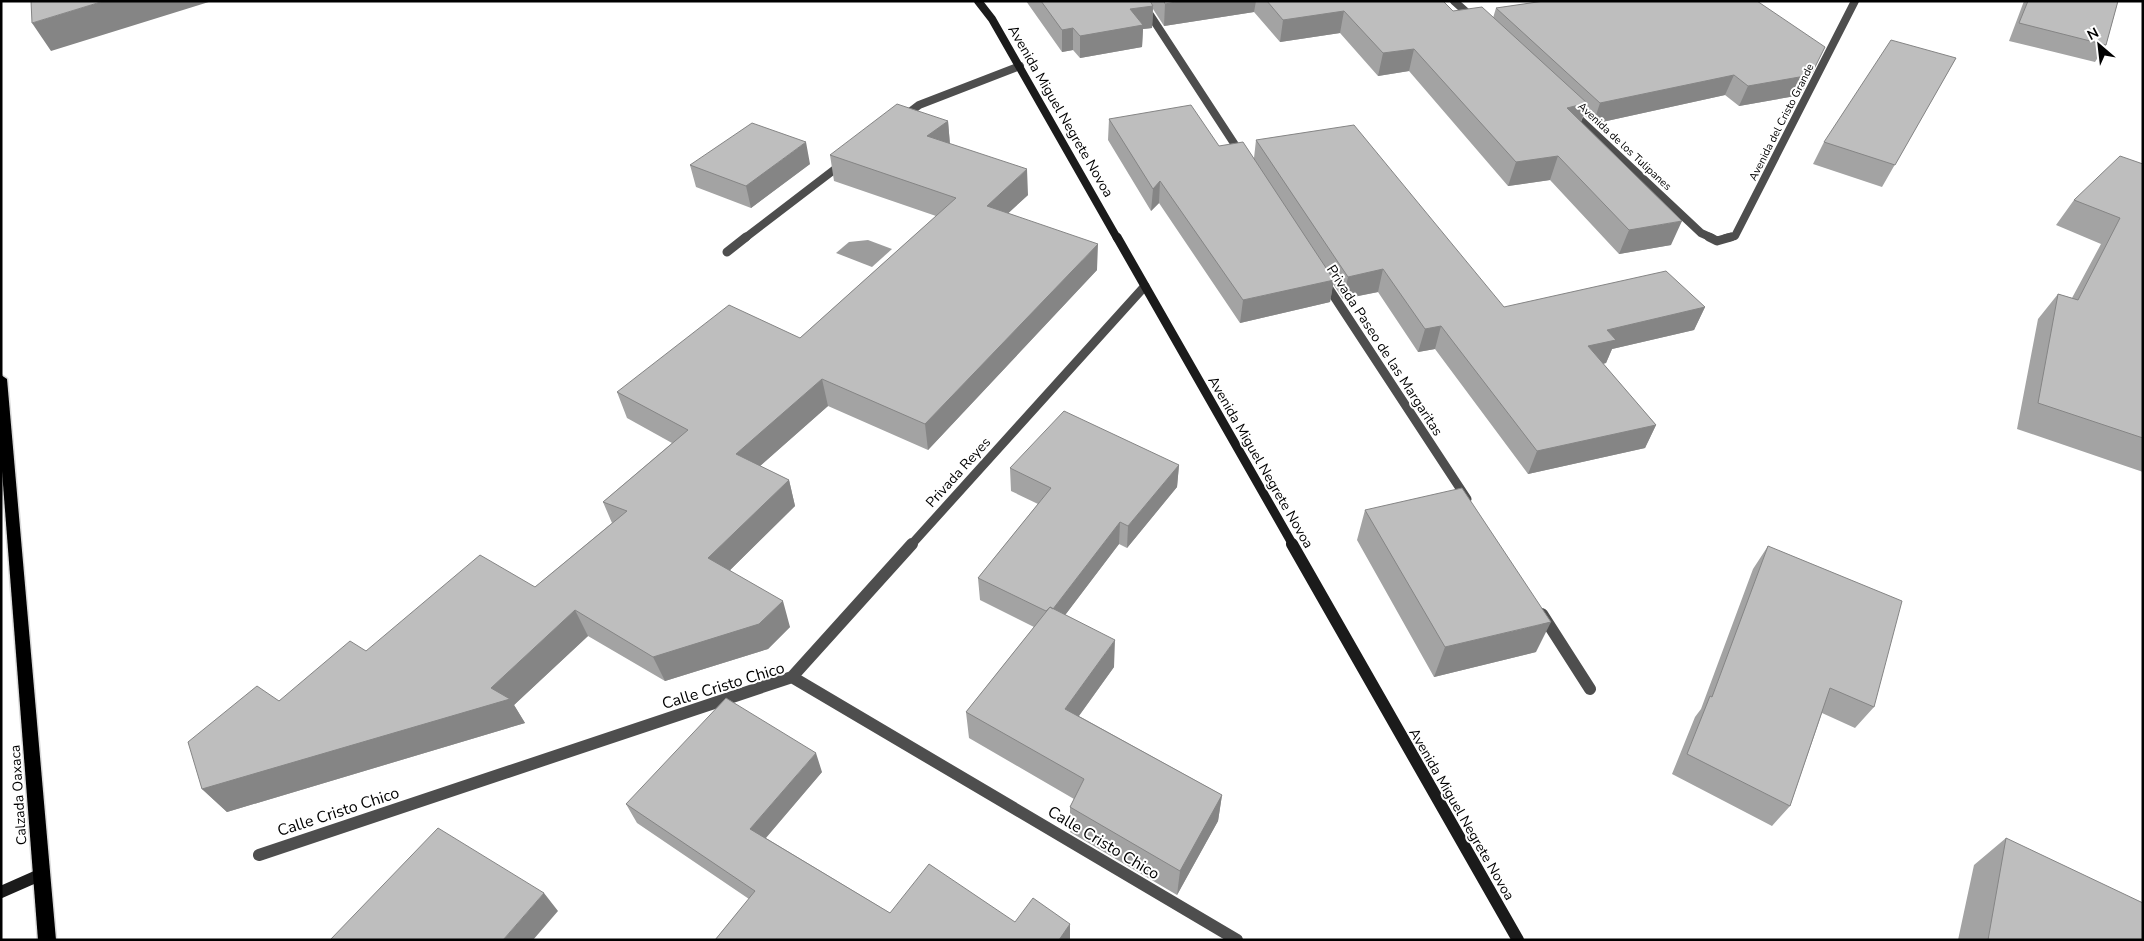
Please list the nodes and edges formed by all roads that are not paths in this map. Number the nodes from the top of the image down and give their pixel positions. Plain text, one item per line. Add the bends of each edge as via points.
1 (978, 1) edge
2 (1141, 1) edge
3 (1454, 1) edge
4 (1855, 1) edge
5 (1476, 22) edge
6 (1020, 66) junction
7 (1563, 104) edge
8 (896, 122) edge
9 (850, 158) edge
10 (1244, 159) edge
11 (1717, 241) joint
12 (727, 252) dead end
13 (1320, 274) edge
14 (1145, 286) junction
15 (1, 379) edge
16 (1471, 506) edge
17 (1536, 606) edge
18 (792, 677) junction
19 (1590, 689) dead end
20 (259, 855) dead end
21 (42, 874) junction
22 (1, 892) edge
23 (47, 940) edge
24 (1237, 940) edge
25 (1518, 940) edge

1 - 6 main road, Avenida Miguel Negrete Novoa via 992,18
2 - 10 street
3 - 5 street
4 - 11 street, Avenida del Cristo Grande via 1735,236
6 - 8 street via 919,105
6 - 14 main road, Avenida Miguel Negrete Novoa
7 - 11 street, Avenida de los Tulipanes via 1701,234
9 - 12 street
13 - 16 street, Privada Paseo de las Margaritas
14 - 18 street, Privada Reyes
14 - 25 main road, Avenida Miguel Negrete Novoa
15 - 21 main road, Calzada Oaxaca
17 - 19 street
18 - 20 street, Calle Cristo Chico
18 - 24 street, Calle Cristo Chico
21 - 22 main road
21 - 23 main road, Calzada Oaxaca

